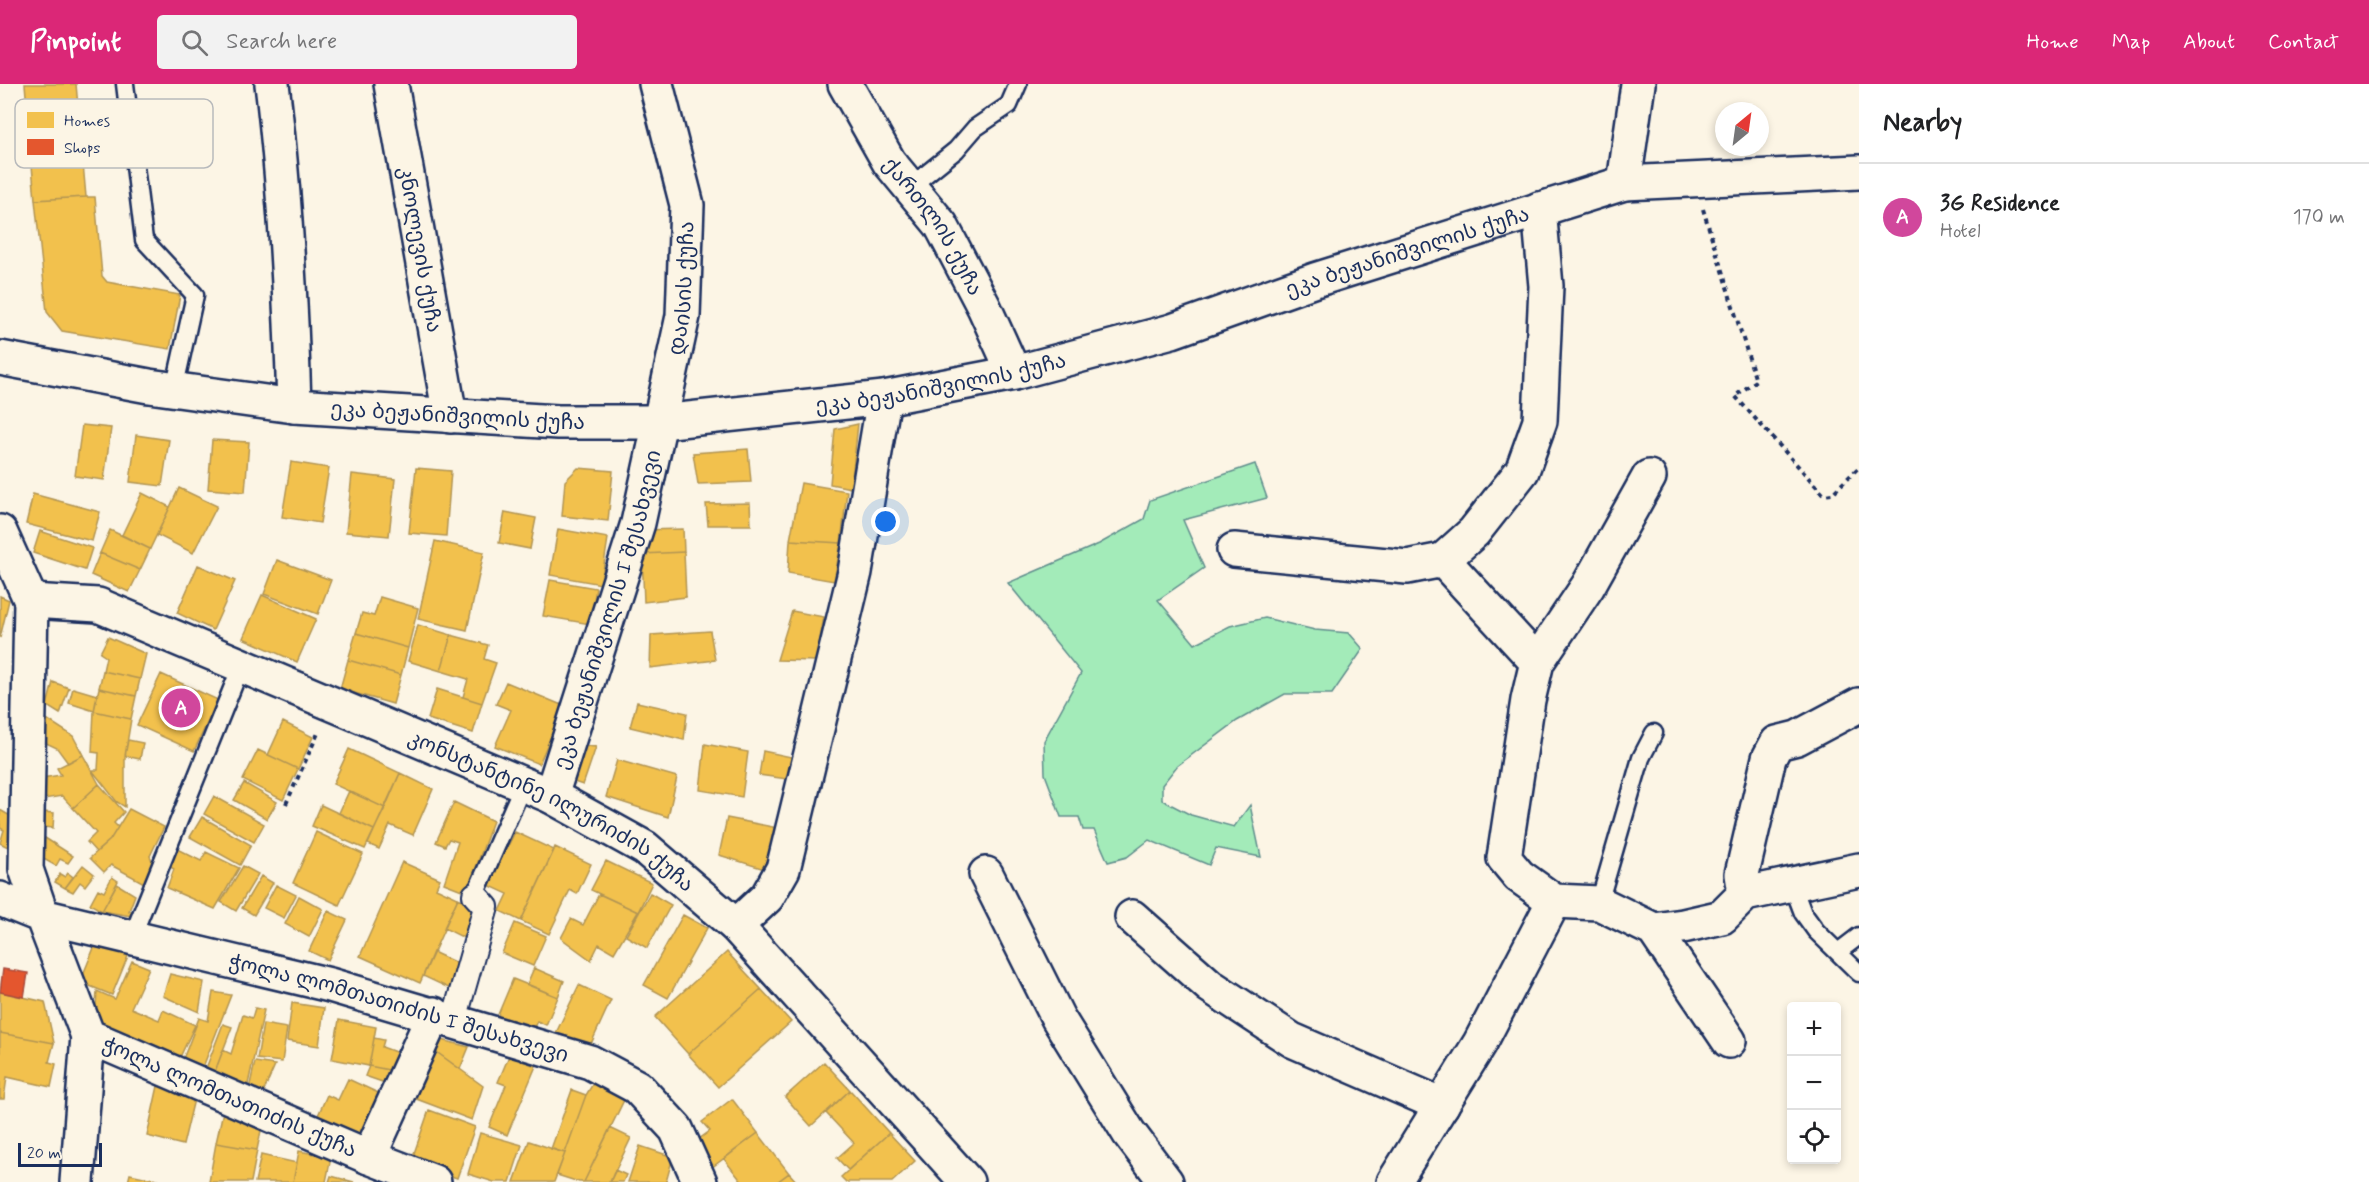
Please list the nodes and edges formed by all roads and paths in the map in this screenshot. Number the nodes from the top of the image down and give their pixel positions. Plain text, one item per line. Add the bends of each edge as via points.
1 (126, 84) edge
2 (272, 84) edge
3 (391, 84) edge
4 (656, 84) edge
5 (845, 84) edge
6 (1018, 84) edge
7 (1638, 84) edge
8 (128, 99) edge
9 (136, 168) edge
10 (1859, 172) edge
11 (1694, 180) junction
12 (1624, 183) junction
13 (910, 187) junction
14 (1539, 209) junction
15 (0, 358) edge
16 (1014, 373) junction
17 (174, 390) junction
18 (884, 398) junction
19 (294, 406) junction
20 (450, 416) junction
21 (661, 422) junction
22 (1859, 467) edge
23 (1649, 477) dead end
24 (0, 532) edge
25 (1234, 550) dead end
26 (1443, 560) junction
27 (31, 601) junction
28 (1537, 662) junction
29 (242, 664) junction
30 (332, 703) junction
31 (1859, 705) edge
32 (1654, 733) dead end
33 (537, 790) junction
34 (286, 804) dead end
35 (1859, 870) edge
36 (986, 874) dead end
37 (1792, 884) junction
38 (1745, 894) junction
39 (476, 895) joint
40 (0, 898) edge
41 (1554, 901) junction
42 (1599, 903) junction
43 (42, 916) junction
44 (1132, 917) dead end
45 (736, 926) junction
46 (1654, 930) junction
47 (1859, 936) edge
48 (132, 937) junction
49 (1838, 952) junction
50 (1859, 973) edge
51 (444, 1017) junction
52 (88, 1035) junction
53 (1729, 1041) dead end
54 (1442, 1105) junction
55 (369, 1157) junction
56 (77, 1182) edge
57 (434, 1182) edge
58 (700, 1182) edge
59 (967, 1182) edge
60 (1166, 1182) edge
61 (1395, 1182) edge

1 - 8 lane
2 - 19 street via 291,289
3 - 20 street, კნოლევის ქუჩა
4 - 21 street, დაისის ქუჩა via 687,205 683,316
5 - 13 street, ქართლის ქუჩა via 889,162
6 - 13 lane via 1009,105 975,128 956,150
7 - 12 street
9 - 17 lane via 144,240 195,295
10 - 11 street, ეკა ბეჟანიშვილის ქუჩა
11 - 12 street, ეკა ბეჟანიშვილის ქუჩა
11 - 22 path via 1756,381 1735,396 1824,495 1832,494
12 - 14 street, ეკა ბეჟანიშვილის ქუჩა
13 - 16 street, ქართლის ქუჩა via 941,225
14 - 16 street, ეკა ბეჟანიშვილის ქუჩა via 1315,280 1172,331
14 - 26 street via 1546,286 1540,421 1522,471 1474,532
15 - 17 street, ეკა ბეჟანიშვილის ქუჩა
16 - 18 street, ეკა ბეჟანიშვილის ქუჩა
17 - 19 street, ეკა ბეჟანიშვილის ქუჩა
18 - 21 street, ეკა ბეჟანიშვილის ქუჩა
18 - 45 street via 855,572 783,869 767,897
19 - 20 street, ეკა ბეჟანიშვილის ქუჩა
20 - 21 street, ეკა ბეჟანიშვილის ქუჩა
21 - 33 street, ეკა ბეჟანიშვილის I შესახვევი via 638,523
23 - 28 street via 1588,586
24 - 27 street
25 - 26 street via 1407,567
26 - 28 street
27 - 29 street, კონსტანტინე ილურიძის ქუჩა via 98,605
27 - 43 street via 26,868
28 - 41 street via 1504,858 1519,876
29 - 30 street, კონსტანტინე ილურიძის ქუჩა
29 - 48 lane
30 - 33 street, კონსტანტინე ილურიძის ქუჩა
30 - 34 path
31 - 38 street via 1797,738 1777,743 1768,758 1742,874
32 - 42 lane via 1641,758
33 - 39 lane
33 - 45 street, კონსტანტინე ილურიძის ქუჩა via 645,848
35 - 37 street
36 - 60 street via 1058,1018 1129,1133
37 - 38 street
37 - 49 lane via 1803,913
38 - 46 street via 1722,917
39 - 51 street via 486,907
40 - 43 street
41 - 42 street
41 - 54 street via 1480,1043
42 - 46 street
43 - 48 street, ჭოლა ლომთათიძის I შესახვევი
43 - 52 street, ჭოლა ლომთათიძის ქუჩა
44 - 54 street via 1210,986 1292,1040
45 - 59 street, კონსტანტინე ილურიძის ქუჩა
46 - 53 street
47 - 49 lane
48 - 51 street, ჭოლა ლომთათიძის I შესახვევი
49 - 50 lane
51 - 55 street
51 - 58 street, ჭოლა ლომთათიძის I შესახვევი via 590,1062 637,1087 676,1129
52 - 55 street, ჭოლა ლომთათიძის ქუჩა
52 - 56 street
54 - 61 street
55 - 57 street, ჭოლა ლომთათიძის ქუჩა

